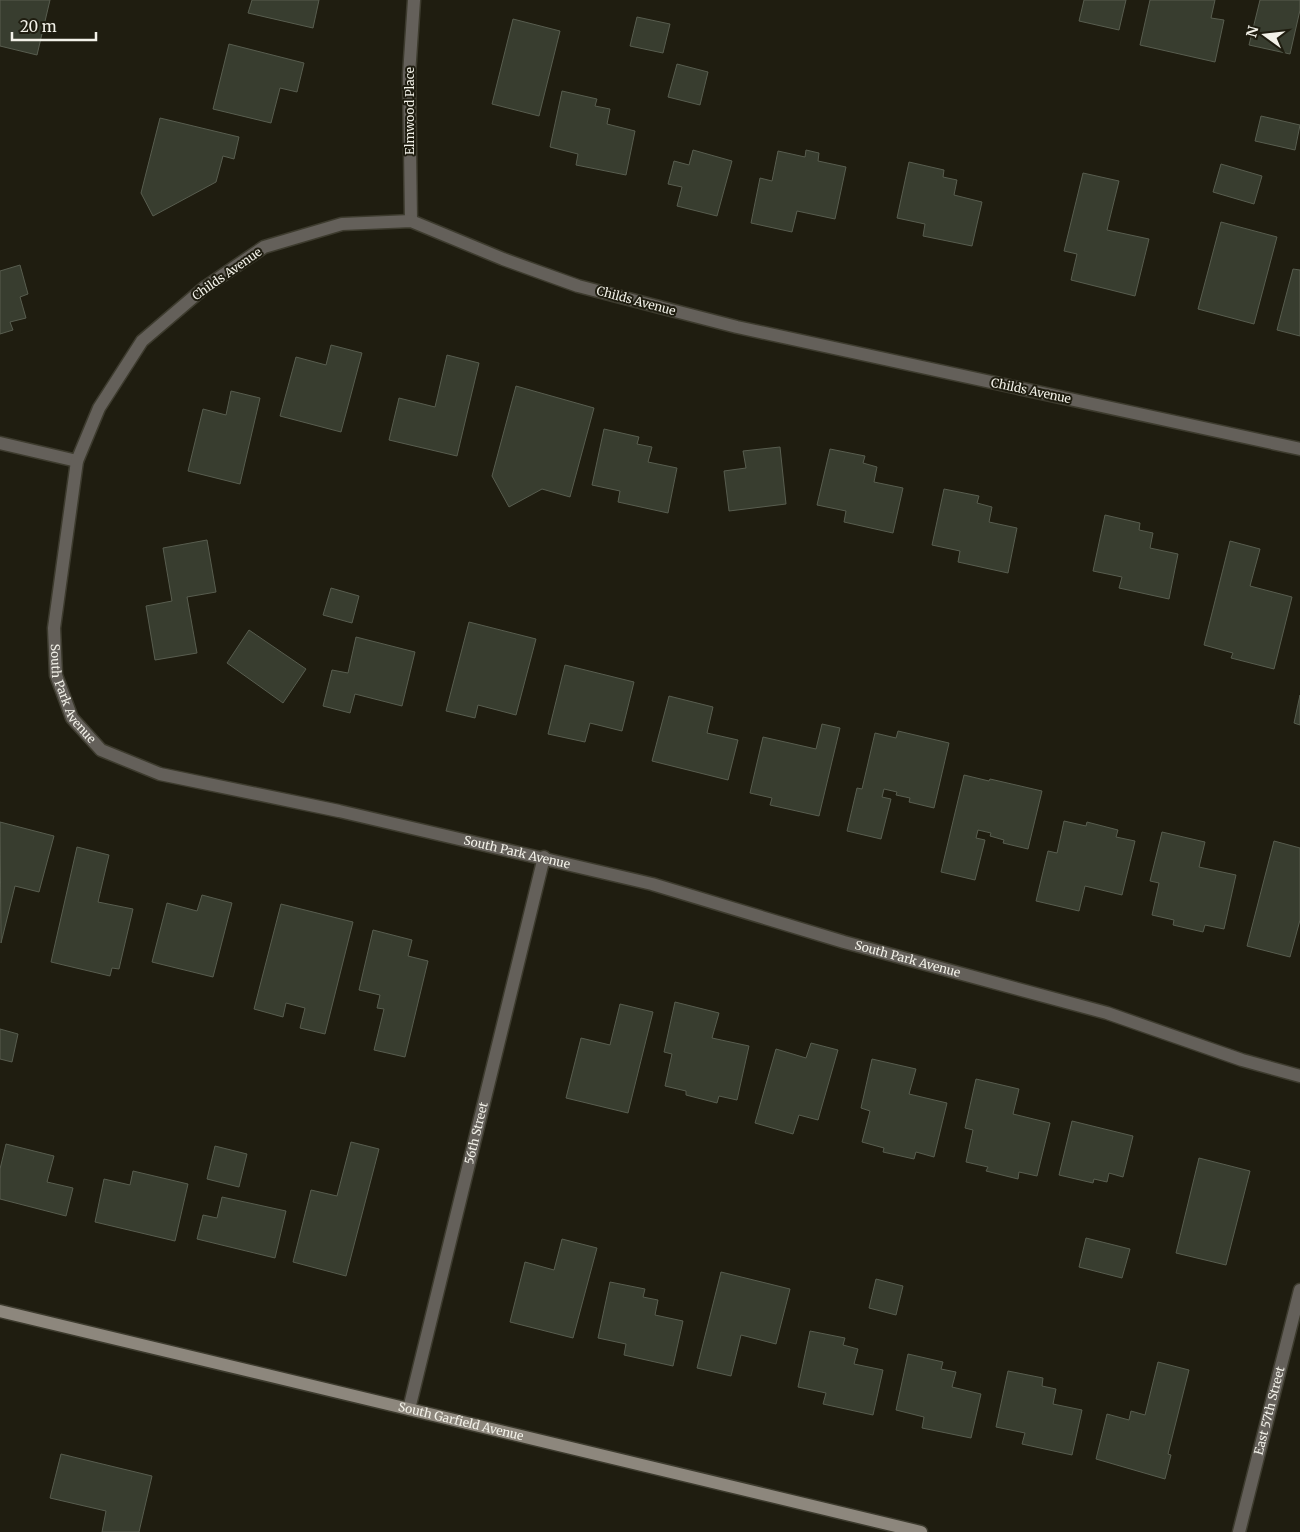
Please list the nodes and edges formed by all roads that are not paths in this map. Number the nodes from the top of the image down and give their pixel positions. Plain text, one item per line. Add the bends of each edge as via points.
1 (414, 0) edge
2 (411, 222) junction
3 (0, 443) edge
4 (1300, 448) edge
5 (77, 461) junction
6 (544, 857) junction
7 (1300, 1076) edge
8 (1300, 1290) edge
9 (0, 1311) edge
10 (409, 1409) junction
11 (921, 1532) edge
12 (1239, 1532) edge

1 - 2 street, Elmwood Place via 409,75
2 - 4 street, Childs Avenue via 503,259 648,306
2 - 5 street, Childs Avenue via 342,224 264,247 204,288 142,341 98,408
3 - 5 street
5 - 6 street, South Park Avenue via 54,628 56,675 72,718 101,750 160,774
6 - 7 street, South Park Avenue via 652,884 844,942 1107,1013 1242,1060
6 - 10 street, 56th Street
8 - 12 street, East 57th Street
9 - 10 street, South Garfield Avenue
10 - 11 street, South Garfield Avenue

